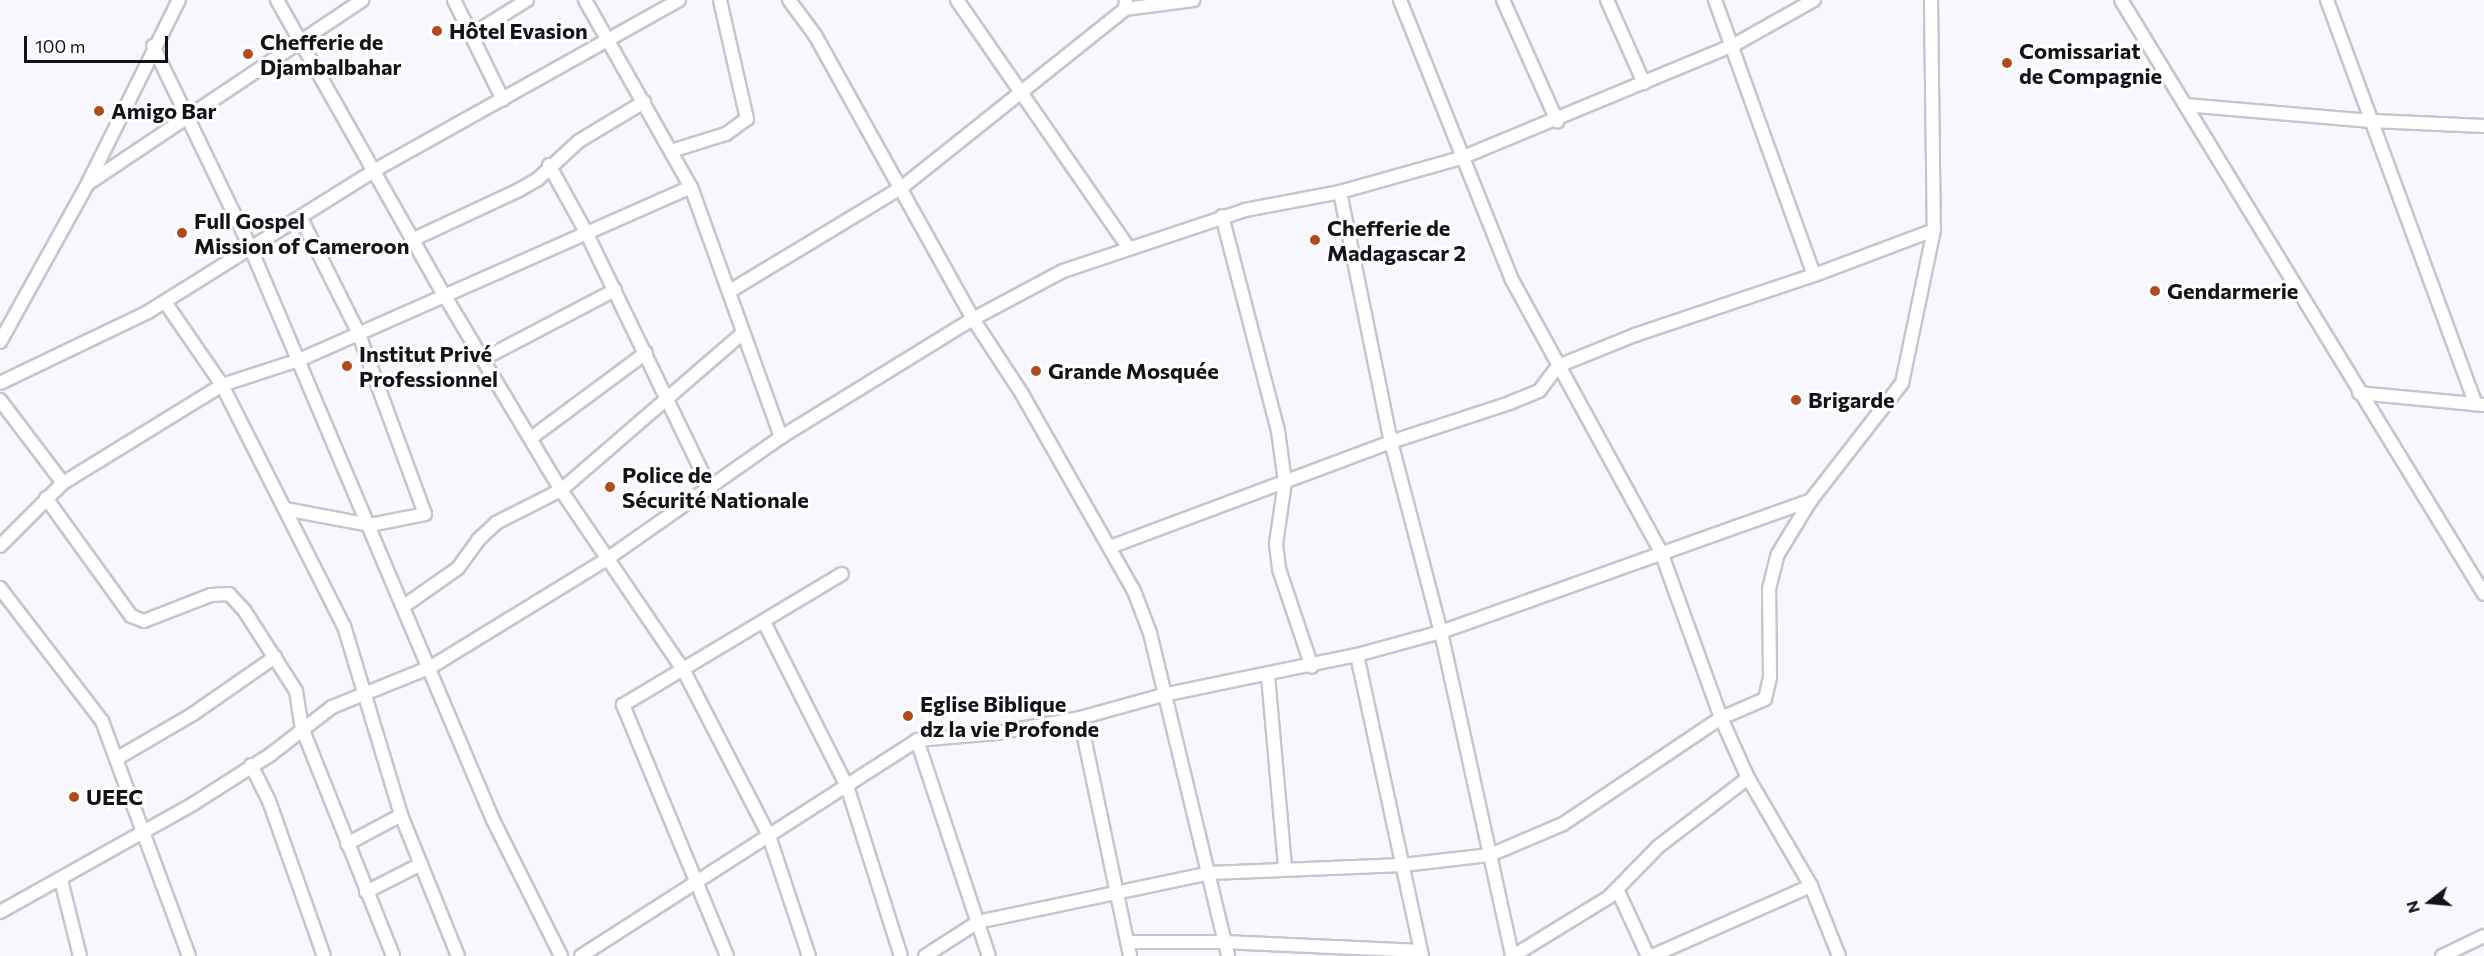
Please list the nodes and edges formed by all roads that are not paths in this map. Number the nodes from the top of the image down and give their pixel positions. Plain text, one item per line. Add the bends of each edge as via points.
1 (178, 0) edge
2 (278, 0) edge
3 (362, 0) edge
4 (454, 0) edge
5 (527, 0) edge
6 (585, 0) edge
7 (680, 0) edge
8 (720, 0) edge
9 (789, 0) edge
10 (957, 0) edge
11 (1192, 0) edge
12 (1400, 0) edge
13 (1503, 0) edge
14 (1607, 0) edge
15 (1715, 0) edge
16 (1814, 0) edge
17 (1930, 0) edge
18 (2121, 0) edge
19 (2327, 0) edge
20 (1125, 4) edge
21 (471, 35) junction
22 (611, 40) junction
23 (301, 44) junction
24 (1732, 45) junction
25 (153, 46) junction
26 (1644, 83) junction
27 (1022, 93) junction
28 (502, 100) junction
29 (644, 102) junction
30 (2185, 105) junction
31 (189, 118) junction
32 (1557, 121) junction
33 (2373, 122) junction
34 (2484, 126) edge
35 (671, 151) junction
36 (1461, 158) junction
37 (549, 165) junction
38 (375, 170) junction
39 (88, 183) junction
40 (691, 187) junction
41 (901, 188) junction
42 (1340, 192) junction
43 (1222, 216) junction
44 (301, 218) junction
45 (1934, 230) junction
46 (586, 232) junction
47 (414, 239) junction
48 (1128, 247) junction
49 (251, 249) junction
50 (1814, 275) junction
51 (615, 290) junction
52 (730, 291) junction
53 (443, 293) junction
54 (165, 302) junction
55 (973, 319) junction
56 (358, 332) junction
57 (743, 333) junction
58 (0, 342) edge
59 (646, 353) junction
60 (483, 359) junction
61 (299, 360) junction
62 (1558, 366) junction
63 (0, 383) edge
64 (222, 386) junction
65 (2359, 393) junction
66 (668, 398) junction
67 (0, 400) edge
68 (2480, 405) edge
69 (781, 436) junction
70 (531, 438) junction
71 (1391, 442) junction
72 (1285, 482) junction
73 (63, 483) junction
74 (709, 487) junction
75 (561, 490) junction
76 (46, 498) junction
77 (1811, 500) junction
78 (285, 509) junction
79 (370, 525) junction
80 (0, 546) edge
81 (1110, 546) junction
82 (1661, 552) junction
83 (607, 559) junction
84 (842, 574) dead end
85 (0, 588) edge
86 (2484, 594) edge
87 (404, 606) junction
88 (764, 622) junction
89 (1441, 632) junction
90 (1357, 655) junction
91 (275, 657) junction
92 (431, 667) junction
93 (1312, 667) junction
94 (684, 671) junction
95 (1268, 676) junction
96 (362, 695) junction
97 (1163, 695) junction
98 (1080, 718) junction
99 (1721, 718) junction
100 (302, 728) junction
101 (917, 740) junction
102 (116, 759) junction
103 (251, 765) junction
104 (1748, 778) junction
105 (848, 786) junction
106 (401, 815) junction
107 (145, 831) junction
108 (769, 836) junction
109 (346, 844) junction
110 (1490, 855) junction
111 (421, 864) junction
112 (1403, 864) junction
113 (1285, 868) junction
114 (1210, 873) junction
115 (61, 880) junction
116 (698, 883) junction
117 (1811, 886) junction
118 (1617, 889) junction
119 (366, 892) junction
120 (1114, 893) junction
121 (0, 912) edge
122 (978, 922) junction
123 (2484, 936) edge
124 (1127, 942) junction
125 (1224, 942) junction
126 (2469, 943) junction
127 (1421, 953) edge
128 (80, 956) edge
129 (189, 956) edge
130 (324, 956) edge
131 (393, 956) edge
132 (458, 956) edge
133 (561, 956) edge
134 (581, 956) edge
135 (727, 956) edge
136 (809, 956) edge
137 (901, 956) edge
138 (925, 956) edge
139 (989, 956) edge
140 (1130, 956) edge
141 (1228, 956) edge
142 (1512, 956) edge
143 (1650, 956) edge
144 (1839, 956) edge
145 (2442, 956) edge
146 (2475, 956) edge

1 - 25 street
2 - 23 street
3 - 23 street
4 - 21 street
5 - 21 street
6 - 22 street
7 - 22 street
8 - 35 street via 747,119 726,134
9 - 41 street via 815,35
10 - 27 street
11 - 20 street
12 - 36 street
13 - 32 street
14 - 26 street
15 - 24 street
16 - 24 street
17 - 45 street
18 - 30 street
19 - 33 street
20 - 27 street
21 - 28 street
22 - 28 street
22 - 29 street
23 - 31 street
23 - 38 street
24 - 26 street
24 - 50 street
25 - 31 street
25 - 39 street
26 - 32 street
27 - 41 street
27 - 48 street
28 - 38 street
29 - 35 street
29 - 37 street via 579,141
30 - 33 street
30 - 65 street
31 - 39 street
31 - 49 street
32 - 36 street
33 - 34 street
33 - 68 street
35 - 40 street
36 - 42 street
36 - 62 street via 1512,280
37 - 46 street
37 - 47 street via 538,179 519,190
38 - 44 street
38 - 47 street
39 - 58 street
40 - 46 street
40 - 52 street
41 - 52 street
41 - 55 street
42 - 43 street
42 - 71 street
43 - 48 street
43 - 72 street via 1278,431
44 - 49 street
44 - 56 street
45 - 50 street
45 - 77 street via 1902,383
46 - 51 street
46 - 53 street
47 - 53 street
48 - 55 street via 1063,271
49 - 54 street
49 - 61 street
50 - 62 street via 1635,334
51 - 59 street
51 - 60 street
52 - 57 street
53 - 56 street
53 - 60 street
54 - 63 street
54 - 64 street
55 - 69 street
55 - 81 street via 1022,393
56 - 61 street
56 - 79 street via 426,514
57 - 66 street
57 - 69 street
59 - 66 street
59 - 70 street
60 - 70 street
61 - 64 street
61 - 79 street
62 - 71 street via 1539,391
62 - 82 street
64 - 73 street
64 - 78 street
65 - 68 street
65 - 86 street
66 - 74 street
66 - 75 street
67 - 73 street
69 - 74 street
70 - 75 street
71 - 72 street
71 - 89 street
72 - 81 street
72 - 93 street via 1275,544 1279,569
73 - 76 street
74 - 83 street
75 - 83 street
75 - 87 street via 496,523 458,568
76 - 80 street
76 - 91 street via 131,616 144,621 211,595 229,594
77 - 82 street
77 - 99 street via 1778,554 1769,589 1769,690 1765,699
78 - 79 street
78 - 96 street via 344,626
79 - 87 street
81 - 97 street via 1150,633
82 - 89 street
82 - 99 street
83 - 92 street
83 - 94 street
84 - 88 street
85 - 102 street via 89,699
87 - 92 street
88 - 94 street
88 - 105 street
89 - 90 street
89 - 110 street
90 - 93 street
90 - 112 street
91 - 100 street via 296,691
91 - 102 street via 193,714
92 - 96 street
92 - 133 street via 493,820
93 - 95 street
94 - 108 street
94 - 116 street via 623,705
95 - 97 street
95 - 113 street
96 - 100 street via 332,707
96 - 106 street
97 - 98 street
97 - 114 street
98 - 101 street via 997,733
98 - 120 street
99 - 104 street
99 - 110 street via 1584,812
100 - 103 street via 270,755
100 - 109 street
101 - 105 street
101 - 122 street
102 - 107 street
103 - 107 street
103 - 130 street via 269,801
104 - 117 street
104 - 118 street via 1659,846
105 - 108 street
105 - 137 street
106 - 109 street
106 - 111 street
107 - 115 street
107 - 129 street
108 - 116 street
108 - 136 street
109 - 119 street
110 - 112 street
110 - 142 street
111 - 119 street
111 - 132 street
112 - 113 street
112 - 127 street
113 - 114 street
114 - 120 street
114 - 125 street
115 - 121 street
115 - 128 street
116 - 134 street
116 - 135 street
117 - 143 street
117 - 144 street
118 - 142 street
118 - 143 street
119 - 131 street
120 - 122 street
120 - 124 street
122 - 138 street
122 - 139 street
123 - 126 street
124 - 125 street
124 - 140 street
125 - 127 street
125 - 141 street
126 - 145 street
126 - 146 street

